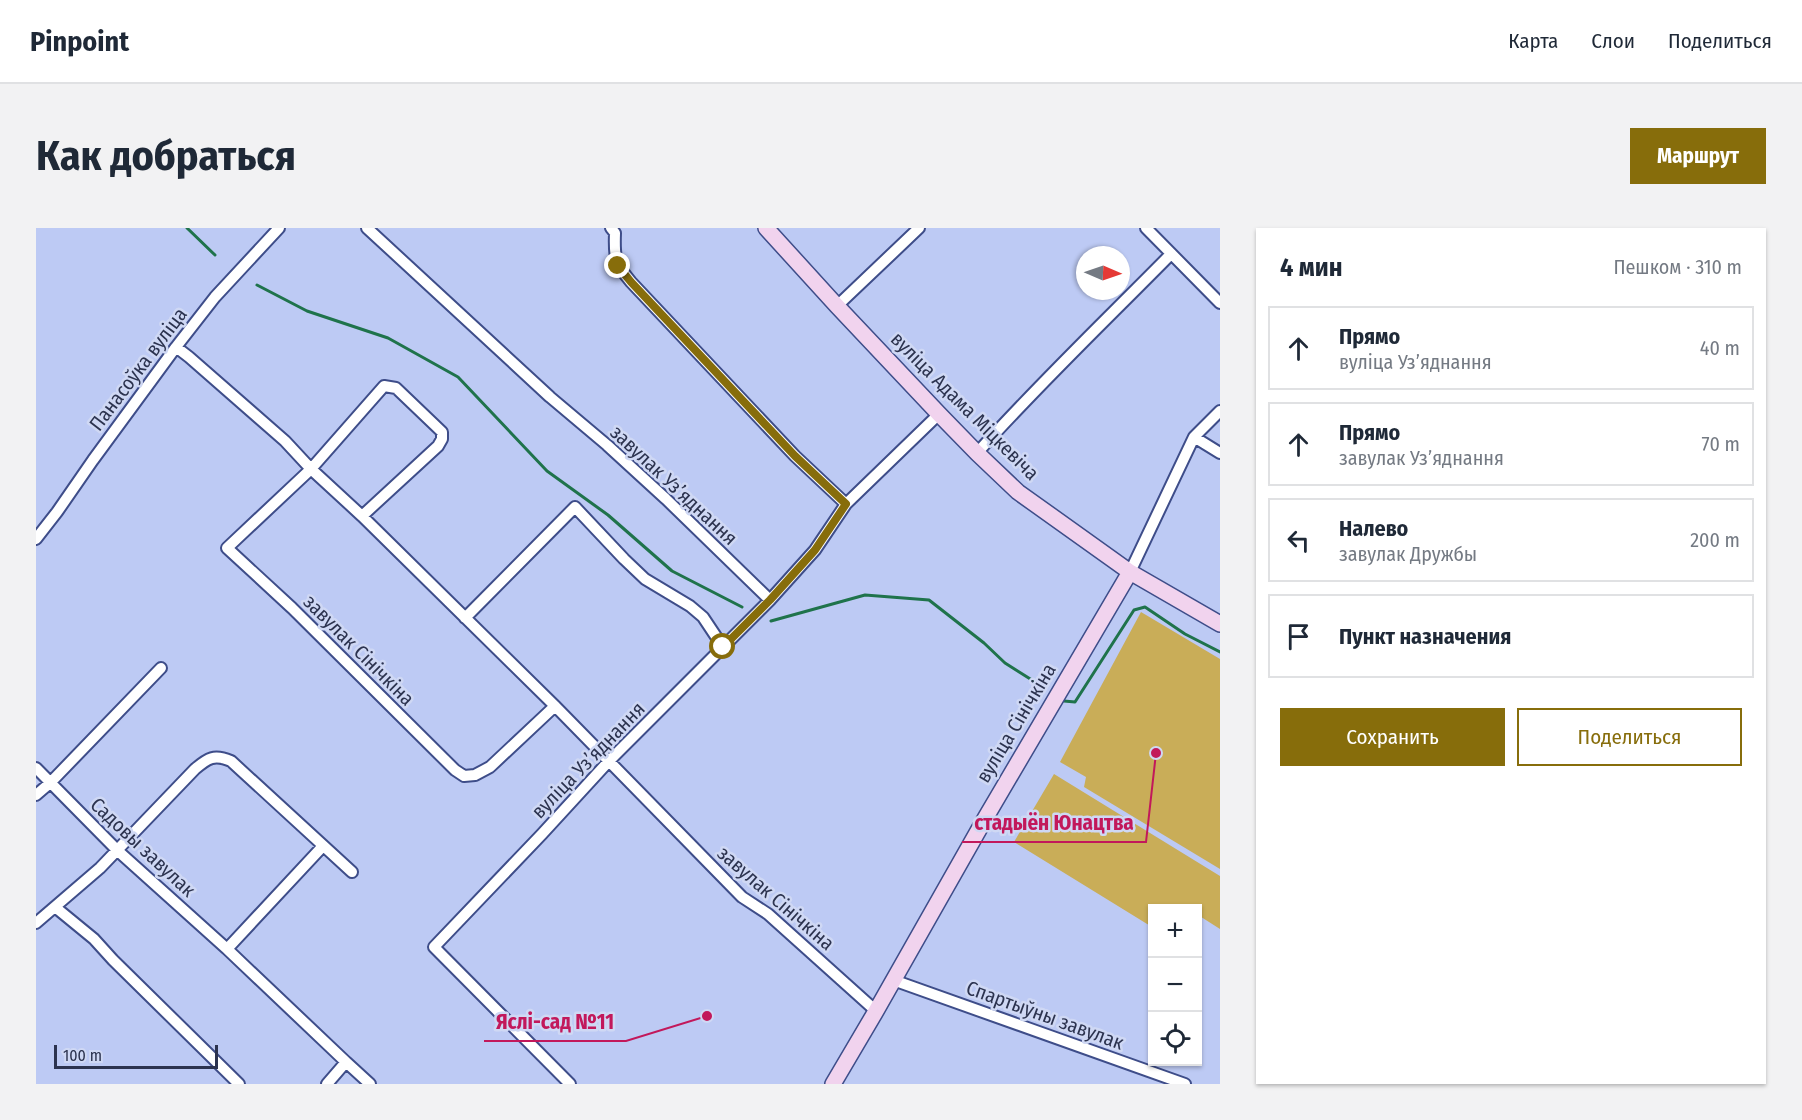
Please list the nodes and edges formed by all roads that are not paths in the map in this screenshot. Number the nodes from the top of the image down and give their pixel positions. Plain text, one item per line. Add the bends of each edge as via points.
1 (279, 228) edge
2 (367, 228) edge
3 (611, 228) edge
4 (766, 228) edge
5 (918, 228) edge
6 (1146, 228) edge
7 (1171, 254) junction
8 (1220, 303) edge
9 (837, 306) junction
10 (176, 347) junction
11 (1220, 411) edge
12 (939, 414) junction
13 (1194, 437) junction
14 (977, 453) junction
15 (1220, 453) edge
16 (311, 469) junction
17 (846, 504) junction
18 (362, 516) junction
19 (36, 538) edge
20 (1130, 572) junction
21 (770, 600) junction
22 (465, 618) junction
23 (1220, 624) edge
24 (723, 647) junction
25 (161, 668) dead end
26 (555, 706) junction
27 (608, 762) junction
28 (36, 768) edge
29 (51, 783) junction
30 (36, 795) edge
31 (323, 846) junction
32 (118, 851) junction
33 (352, 872) dead end
34 (55, 908) junction
35 (36, 923) edge
36 (227, 949) junction
37 (893, 980) junction
38 (876, 1011) junction
39 (346, 1062) junction
40 (568, 1083) edge
41 (239, 1084) edge
42 (327, 1084) edge
43 (370, 1084) edge
44 (833, 1084) edge
45 (1185, 1084) edge

1 - 10 street, Панасоўка вуліца via 215,297
2 - 21 street, завулак Узʼяднання via 666,499
3 - 17 street via 615,233 618,266 631,282 795,456
4 - 9 street, вуліца Адама Міцкевіча
5 - 9 street
6 - 7 street
7 - 8 street
7 - 14 street
9 - 12 street, вуліца Адама Міцкевіча
10 - 16 street, завулак Сінічкіна via 285,441
10 - 19 street, Панасоўка вуліца
11 - 13 street
12 - 14 street, вуліца Адама Міцкевіча
12 - 17 street
13 - 15 street
13 - 20 street
14 - 20 street, вуліца Адама Міцкевіча via 1018,492
16 - 18 street, завулак Сінічкіна
16 - 18 street, завулак Сінічкіна via 384,386 396,388 442,432 442,439
16 - 26 street, завулак Сінічкіна via 227,548 399,716 464,776 490,767
17 - 21 street via 815,550
18 - 22 street, завулак Сінічкіна
20 - 23 street, вуліца Адама Міцкевіча
20 - 37 street, вуліца Сінічкіна
21 - 24 street, вуліца Узʼяднання
22 - 24 street via 575,507 645,579 703,617
22 - 26 street, завулак Сінічкіна
24 - 27 street, вуліца Узʼяднання
25 - 29 street
26 - 27 street, завулак Сінічкіна
27 - 38 street, завулак Сінічкіна via 742,897 768,914
27 - 40 street, вуліца Узʼяднання via 434,947
28 - 29 street, Садовы завулак
29 - 30 street
29 - 32 street, Садовы завулак
31 - 32 street via 231,761 214,757 195,769
31 - 33 street
31 - 36 street
32 - 34 street
32 - 36 street, Садовы завулак
34 - 35 street
34 - 41 street via 94,939
36 - 39 street, Садовы завулак
37 - 38 street, вуліца Сінічкіна
37 - 45 street, Спартыўны завулак
38 - 44 street, вуліца Сінічкіна
39 - 42 street
39 - 43 street, Садовы завулак

